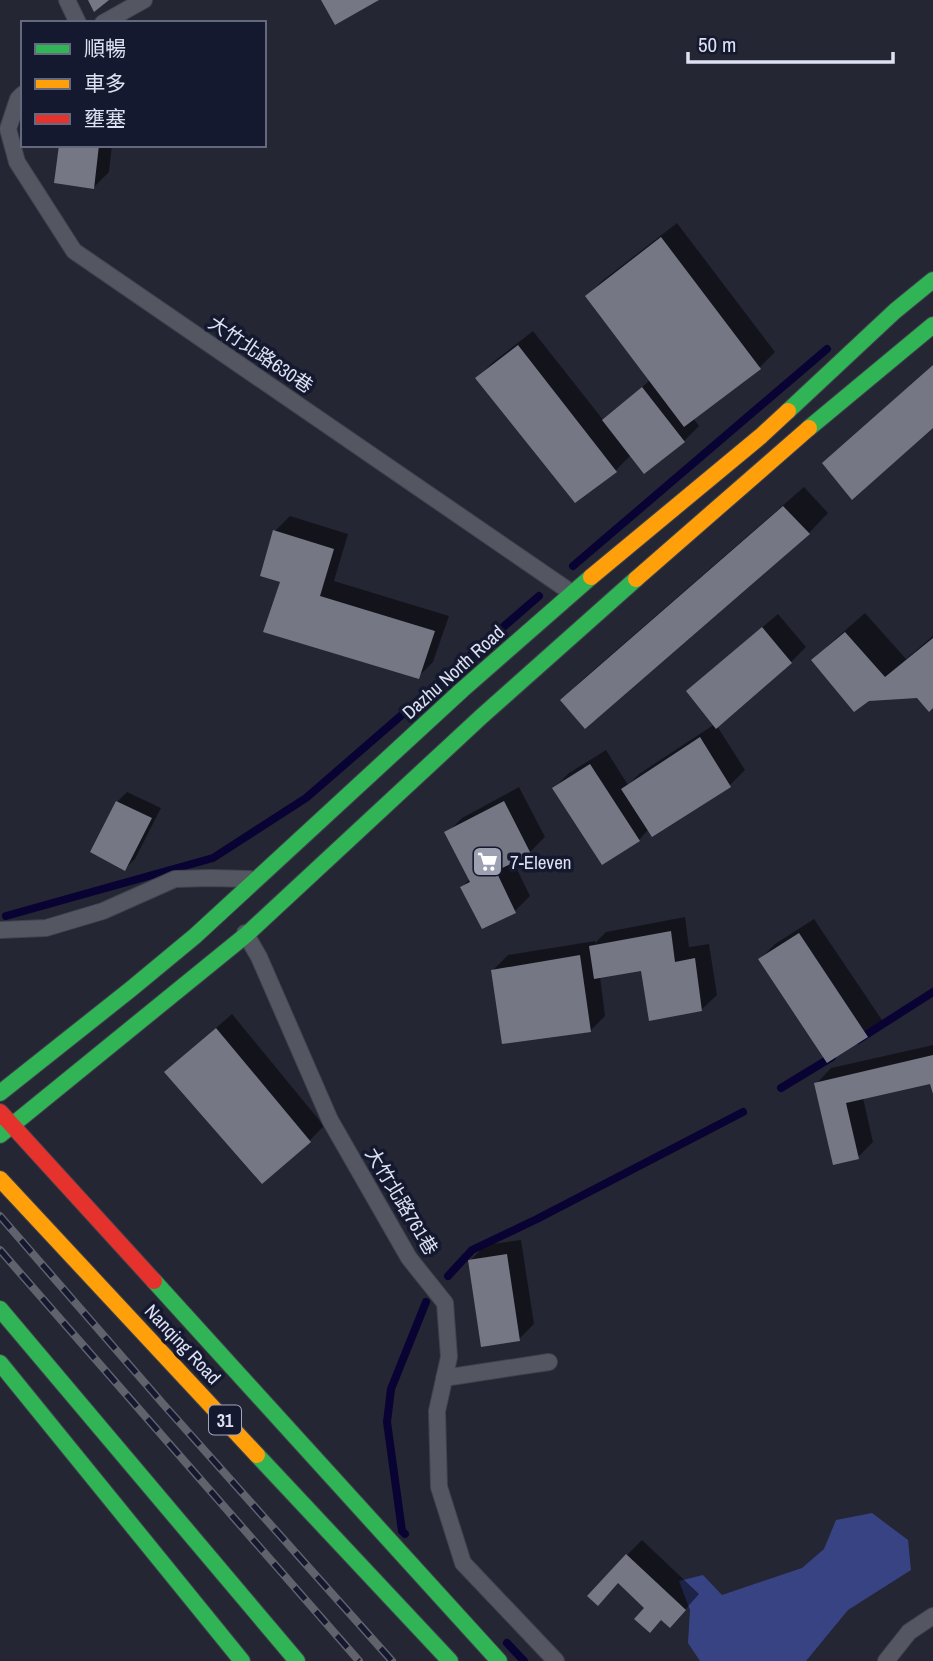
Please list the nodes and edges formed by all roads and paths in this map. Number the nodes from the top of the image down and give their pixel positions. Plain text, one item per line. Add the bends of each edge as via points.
1 (68, 0) edge
2 (144, 0) edge
3 (77, 21) edge
4 (107, 21) edge
5 (21, 96) edge
6 (933, 280) edge
7 (933, 326) edge
8 (572, 593) junction
9 (256, 879) junction
10 (224, 911) junction
11 (0, 930) edge
12 (246, 935) junction
13 (0, 1093) edge
14 (0, 1112) edge
15 (6, 1130) edge
16 (0, 1179) edge
17 (0, 1309) edge
18 (549, 1362) dead end
19 (0, 1363) edge
20 (444, 1378) junction
21 (933, 1616) edge
22 (242, 1661) edge
23 (297, 1661) edge
24 (450, 1661) edge
25 (499, 1661) edge
26 (555, 1661) edge
27 (886, 1661) edge

1 - 3 lane
2 - 4 lane
5 - 8 lane, 大竹北路630巷 via 8,129 16,162 74,251
6 - 8 street, Dazhu North Road via 761,436
7 - 12 street via 778,453 482,716
8 - 9 street, Dazhu North Road
9 - 10 street, Dazhu North Road
9 - 11 lane via 175,879 92,915 46,928
10 - 12 lane, 大竹北路761巷
10 - 13 street, Dazhu North Road
12 - 15 street
12 - 20 lane, 大竹北路761巷 via 330,1120 409,1258 445,1304 449,1357
14 - 15 street
15 - 25 street
16 - 24 street, Nanqing Road / 31
17 - 23 street
18 - 20 lane
19 - 22 street
20 - 26 lane, 大竹北路761巷 via 437,1411 439,1487 463,1563
21 - 27 lane via 909,1632

